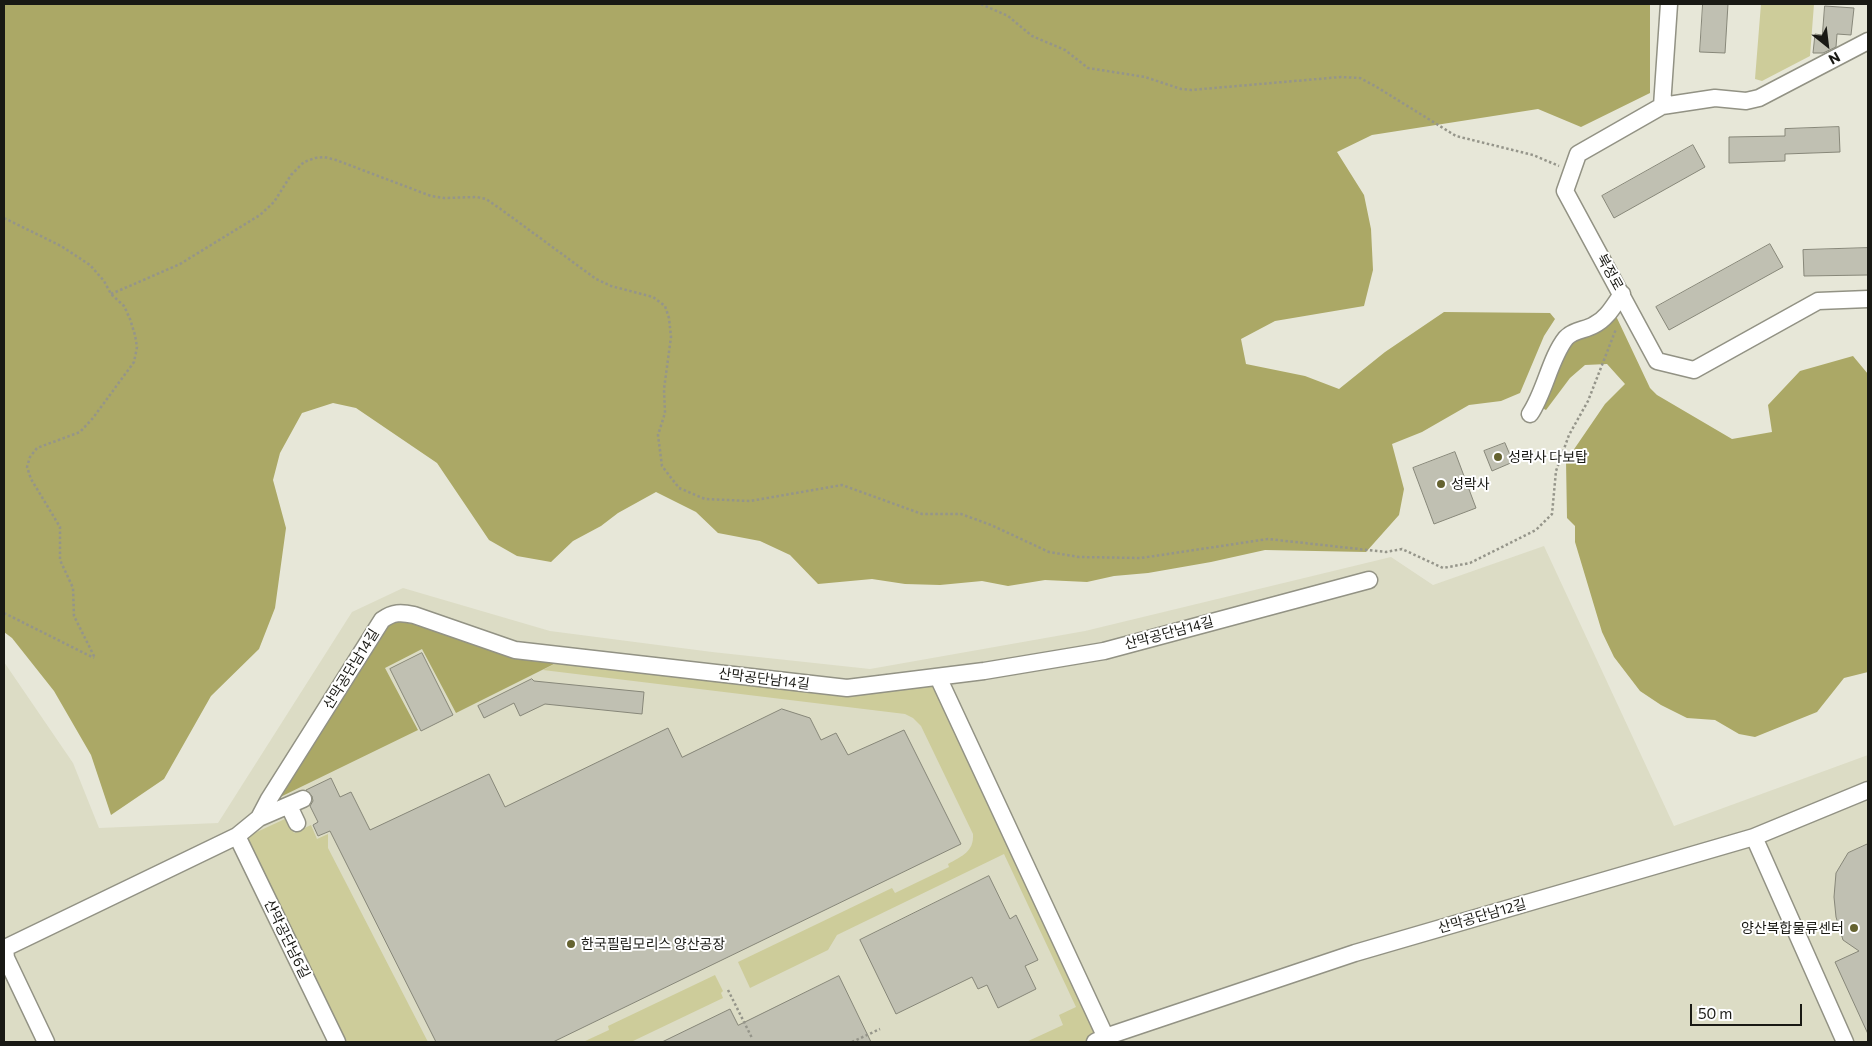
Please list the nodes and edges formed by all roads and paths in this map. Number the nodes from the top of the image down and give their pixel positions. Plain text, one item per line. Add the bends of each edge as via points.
1 (981, 4) edge
2 (1669, 4) edge
3 (1868, 42) edge
4 (1662, 106) junction
5 (1572, 172) junction
6 (4, 218) edge
7 (111, 294) junction
8 (1868, 298) edge
9 (1624, 300) junction
10 (1530, 414) dead end
11 (1369, 580) dead end
12 (4, 613) edge
13 (938, 677) junction
14 (1868, 790) edge
15 (259, 818) junction
16 (297, 823) dead end
17 (237, 836) junction
18 (1754, 837) junction
19 (728, 990) dead end
20 (880, 1029) dead end
21 (752, 1038) dead end
22 (1103, 1041) edge
23 (46, 1042) edge
24 (337, 1042) edge
25 (852, 1042) edge
26 (1845, 1042) edge

1 - 5 path via 1008,16 1032,36 1064,50 1088,68 1145,77 1181,89 1360,78 1456,136 1534,154
2 - 4 street
3 - 4 street via 1758,98 1746,101 1715,98
4 - 5 street, 북정로 via 1578,154
5 - 9 street, 북정로 via 1565,192
6 - 7 path via 77,255 97,271
7 - 9 path via 180,264 260,215 274,202 297,168 324,157 431,196 486,199 596,279 661,302 669,318 671,337 664,389 665,413 658,435 662,466 679,488 705,499 750,501 842,485 922,514 961,514 1050,552 1080,557 1141,558 1268,539 1386,552 1402,549 1443,568 1470,563 1536,530 1552,514 1556,471 1569,435 1588,401
7 - 12 path via 124,306 130,320 137,347 134,362 84,428 74,435 37,448 27,467 60,527 60,560 73,588 74,616 94,658
8 - 9 street, 북정로 via 1818,300 1694,370 1657,361
9 - 10 street via 1600,322 1566,339
11 - 13 street, 산막공단남14길 via 1104,651
13 - 15 street, 산막공단남14길 via 847,688 515,650 397,612 382,620
13 - 22 street
14 - 18 street, 산막공단남12길
15 - 16 street via 296,803
15 - 17 street, 산막공단남14길
17 - 23 street, 산막공단남14길 via 5,948 6,958
17 - 24 street, 산막공단남6길
18 - 22 street, 산막공단남12길 via 1355,953
18 - 26 street
19 - 21 path
20 - 25 path

